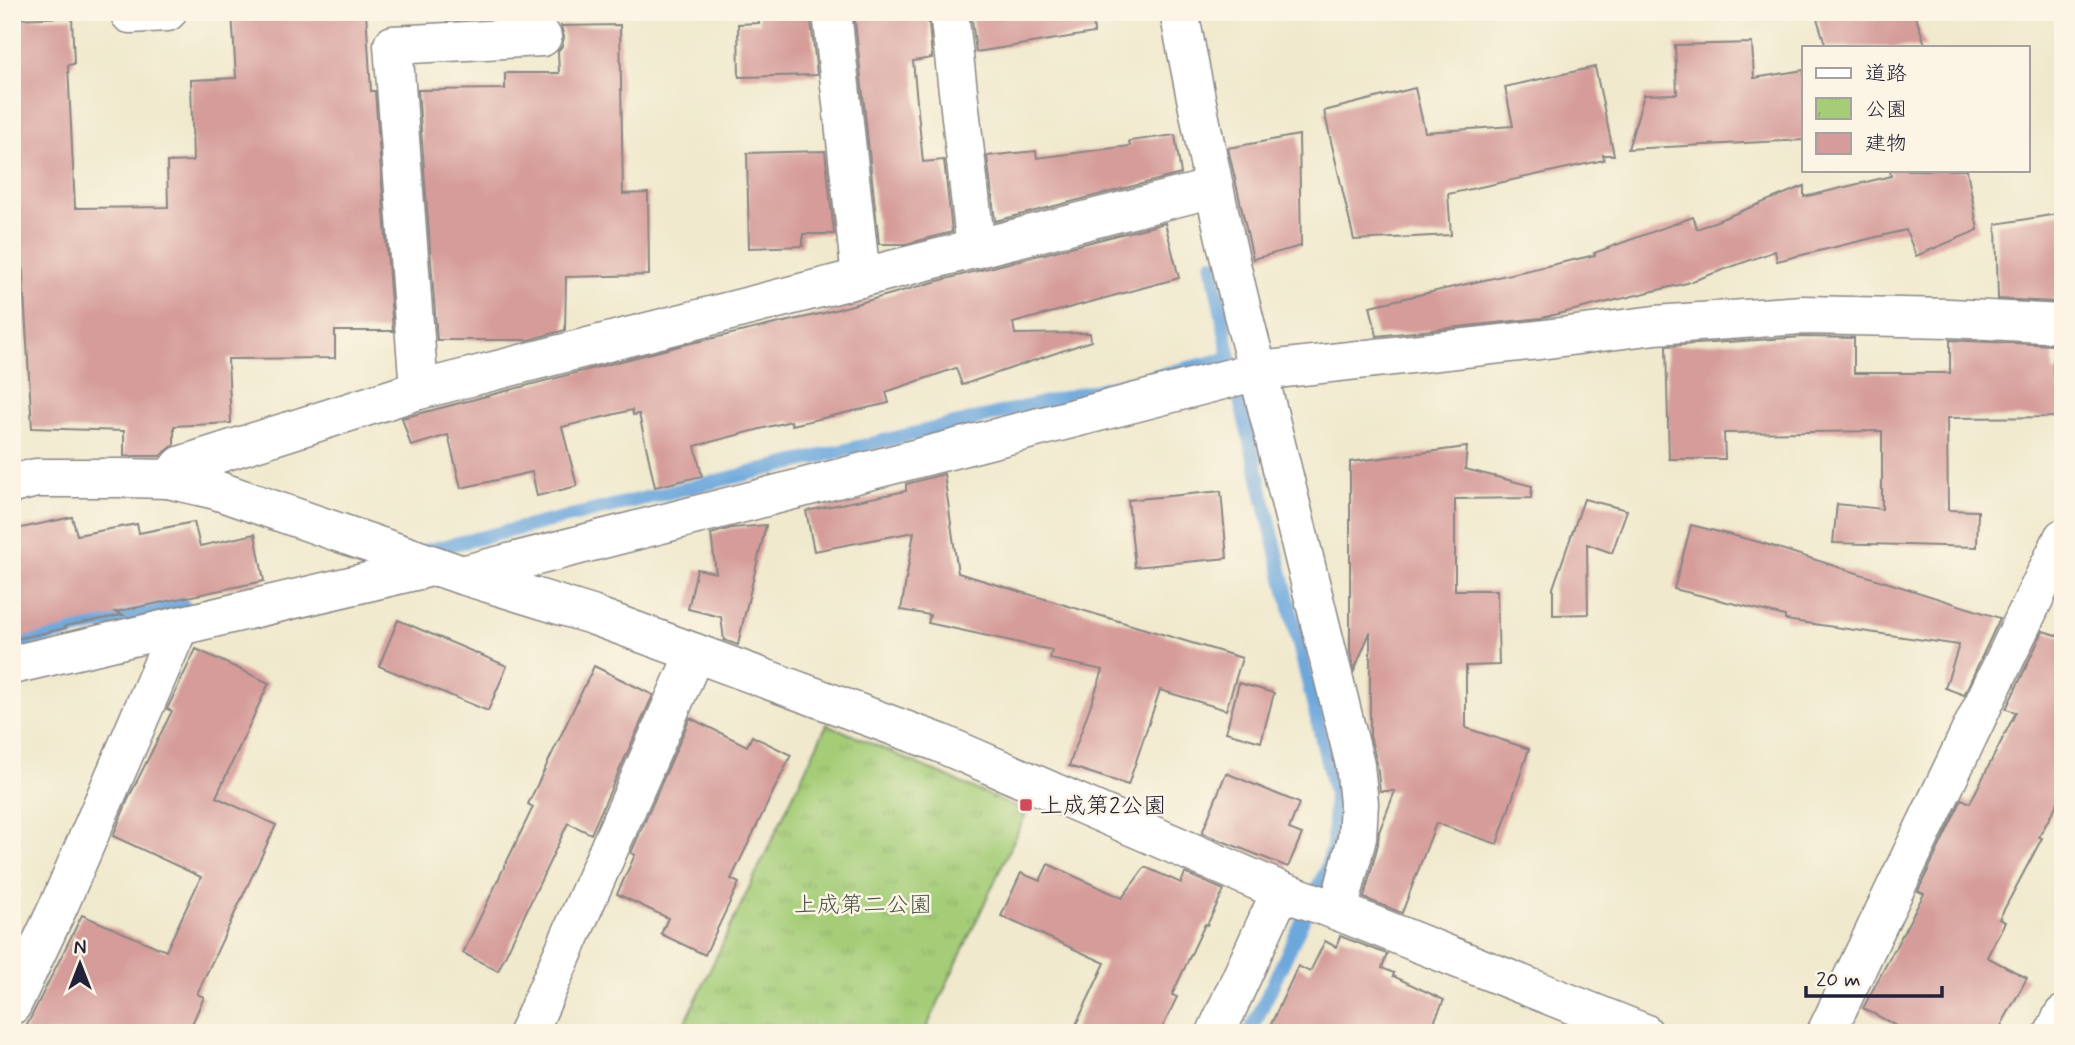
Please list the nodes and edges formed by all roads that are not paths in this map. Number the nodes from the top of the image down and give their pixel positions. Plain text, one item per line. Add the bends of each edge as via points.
1 (832, 12) edge
2 (948, 12) edge
3 (1179, 12) edge
4 (392, 29) edge
5 (542, 37) dead end
6 (1202, 191) junction
7 (976, 249) junction
8 (861, 278) junction
9 (2063, 324) edge
10 (1241, 375) junction
11 (419, 390) junction
12 (168, 479) junction
13 (12, 484) edge
14 (2063, 538) edge
15 (425, 562) junction
16 (179, 626) junction
17 (695, 653) junction
18 (12, 665) edge
19 (1311, 901) junction
20 (12, 1005) edge
21 (2063, 1015) edge
22 (528, 1033) edge
23 (1216, 1033) edge
24 (1644, 1033) edge
25 (1826, 1033) edge
26 (2054, 1033) edge

1 - 8 street
2 - 7 street
3 - 6 street
4 - 5 street
4 - 11 street
6 - 7 street
6 - 10 street via 1243,317
7 - 8 street
8 - 11 street
9 - 10 street via 1802,315 1655,324
10 - 15 street
10 - 19 street via 1355,765 1357,838
11 - 12 street via 182,466
12 - 13 street via 36,478
12 - 15 street via 216,490
14 - 25 street
15 - 16 street
15 - 17 street
16 - 18 street
16 - 20 street
17 - 19 street via 940,743
17 - 22 street
19 - 23 street
19 - 24 street
21 - 26 street

